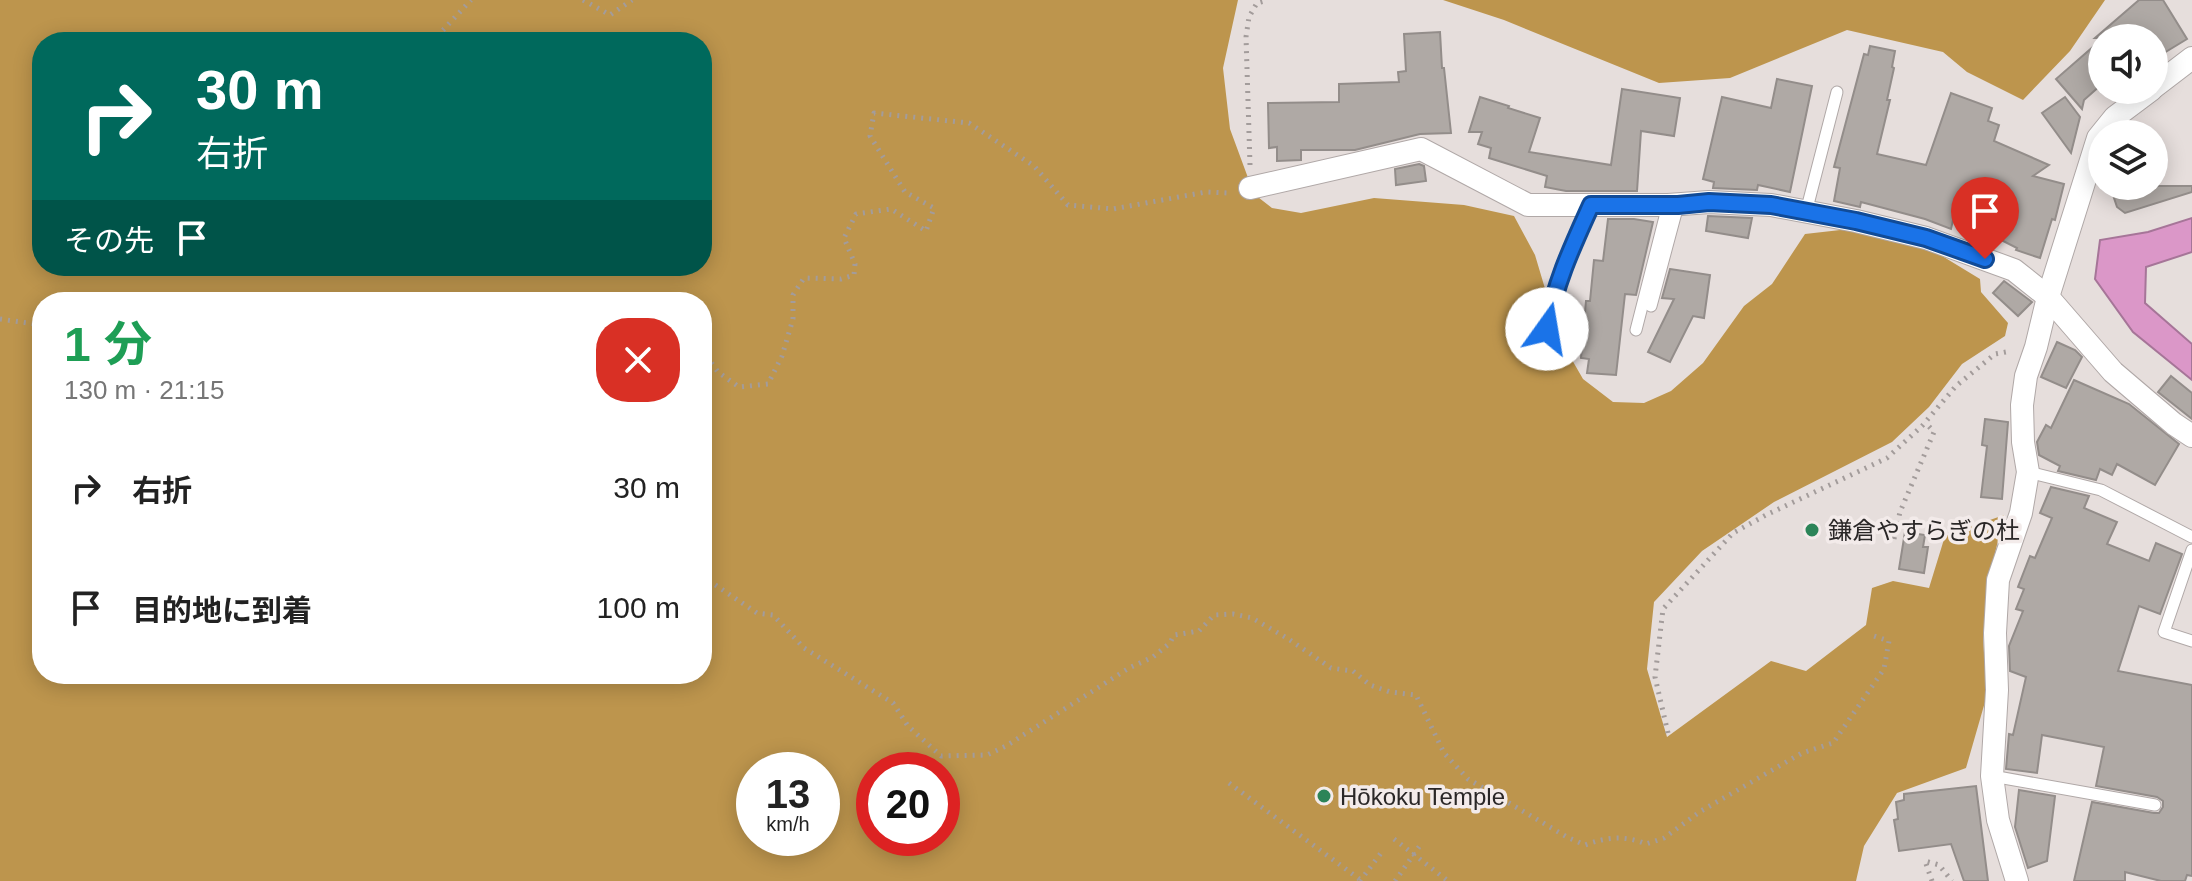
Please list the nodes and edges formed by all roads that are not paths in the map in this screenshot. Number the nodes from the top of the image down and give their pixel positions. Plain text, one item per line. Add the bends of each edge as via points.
1 (2192, 58) edge
2 (2168, 77) edge
3 (1837, 92) dead end
4 (2132, 104) edge
5 (1250, 188) road end
6 (1591, 205) junction
7 (1673, 205) junction
8 (1806, 212) junction
9 (2048, 297) junction
10 (1651, 306) dead end
11 (1547, 329) dead end
12 (1636, 330) dead end
13 (2192, 436) edge
14 (2028, 472) junction
15 (2192, 537) edge
16 (2192, 550) edge
17 (2192, 641) edge
18 (1992, 776) junction
19 (2155, 805) dead end
20 (2017, 881) edge

1 - 2 street
3 - 8 lane
4 - 9 street via 2098,138
5 - 6 street via 1421,149 1528,205
6 - 7 street
6 - 11 lane via 1563,265
7 - 8 street via 1771,205
7 - 10 lane
7 - 12 lane
8 - 9 street via 1926,238 2014,270
9 - 13 street via 2113,372
9 - 14 street via 2022,405
14 - 15 lane via 2101,490
14 - 18 street via 2021,513 1998,580
16 - 17 lane via 2164,632
18 - 19 lane
18 - 20 street via 1998,820

